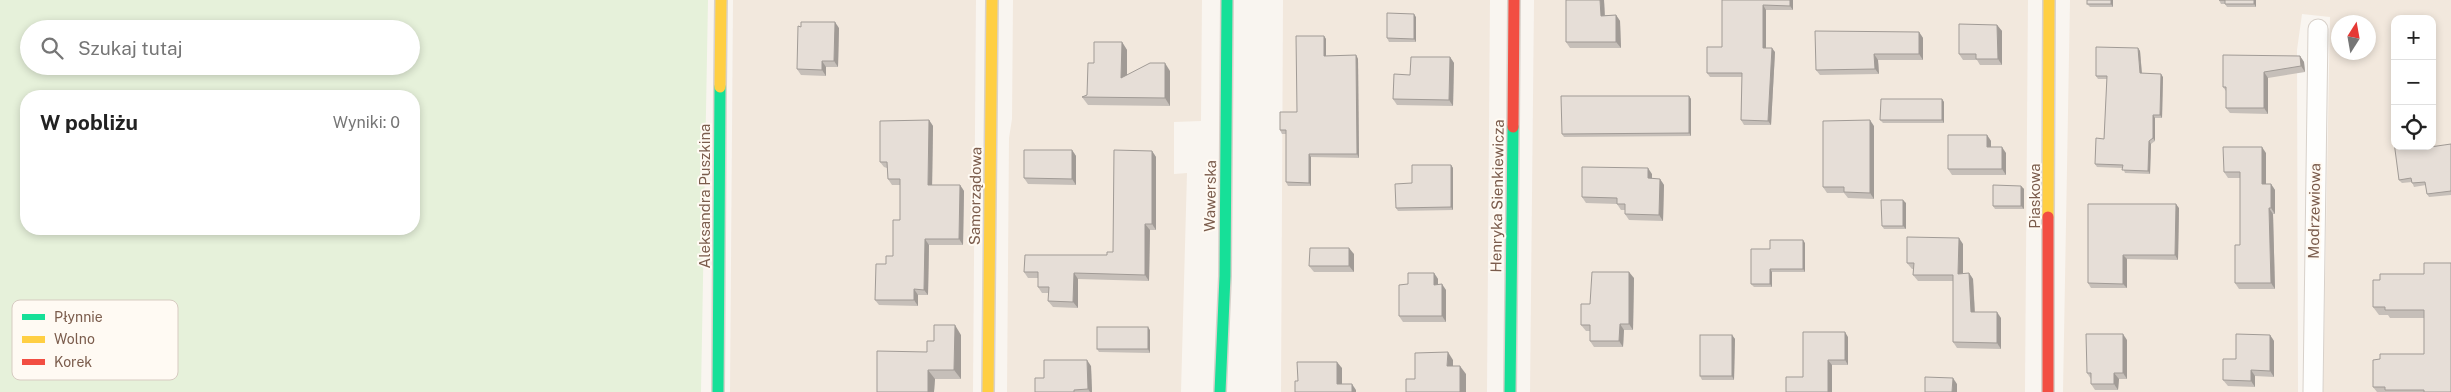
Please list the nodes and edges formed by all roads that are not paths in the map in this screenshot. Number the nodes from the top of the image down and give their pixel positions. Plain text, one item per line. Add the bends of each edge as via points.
1 (721, 0) edge
2 (992, 0) edge
3 (1227, 0) edge
4 (1514, 0) edge
5 (2049, 0) edge
6 (2318, 29) dead end
7 (718, 392) edge
8 (988, 392) edge
9 (1220, 392) edge
10 (1510, 392) edge
11 (2048, 392) edge
12 (2312, 392) edge

1 - 7 street, Aleksandra Puszkina
2 - 8 street, Samorządowa
3 - 9 street, Wawerska via 1225,276
4 - 10 street, Henryka Sienkiewicza
5 - 11 street, Piaskowa
6 - 12 street, Modrzewiowa

